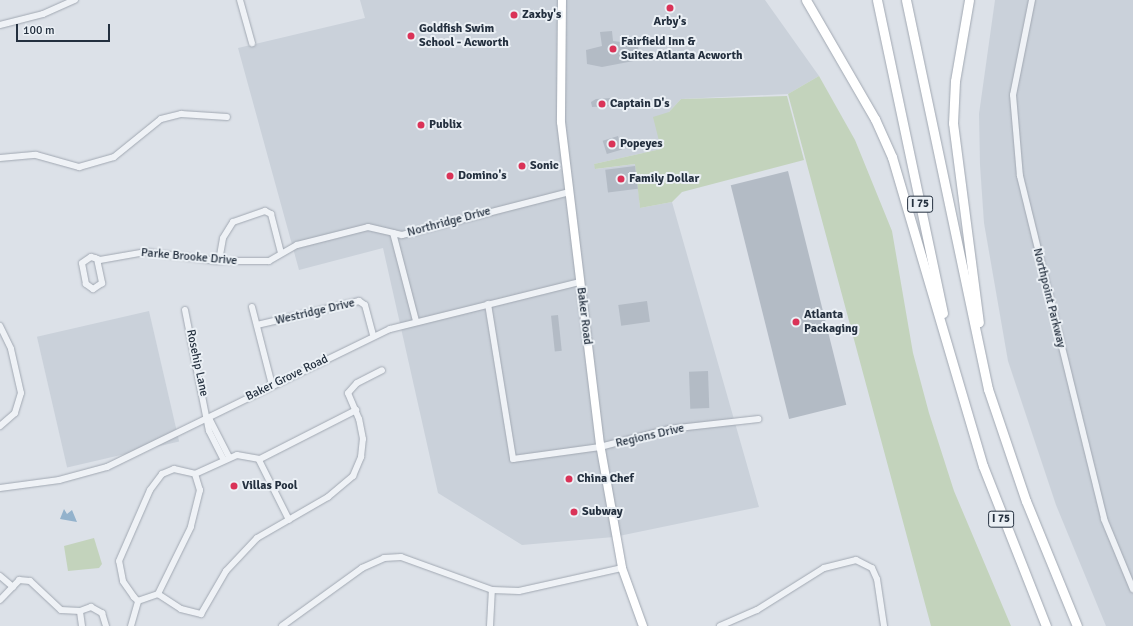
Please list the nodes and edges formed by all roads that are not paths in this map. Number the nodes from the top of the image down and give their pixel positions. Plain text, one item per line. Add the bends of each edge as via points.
1 (75, 0) edge
2 (240, 0) edge
3 (562, 0) edge
4 (806, 0) edge
5 (877, 0) edge
6 (906, 0) edge
7 (969, 0) edge
8 (1032, 0) edge
9 (0, 25) edge
10 (252, 43) dead end
11 (227, 117) dead end
12 (0, 158) edge
13 (570, 192) junction
14 (393, 233) junction
15 (281, 253) junction
16 (97, 259) junction
17 (219, 261) junction
18 (580, 282) junction
19 (488, 304) junction
20 (252, 307) dead end
21 (185, 310) dead end
22 (416, 321) junction
23 (257, 325) junction
24 (0, 326) edge
25 (373, 335) junction
26 (382, 370) dead end
27 (272, 385) junction
28 (988, 389) junction
29 (965, 408) junction
30 (356, 410) junction
31 (208, 416) junction
32 (758, 419) dead end
33 (0, 426) edge
34 (600, 447) junction
35 (226, 458) junction
36 (259, 460) junction
37 (195, 474) junction
38 (0, 488) edge
39 (289, 520) junction
40 (622, 568) junction
41 (0, 576) edge
42 (13, 587) junction
43 (1133, 589) edge
44 (492, 590) junction
45 (158, 594) junction
46 (0, 600) edge
47 (138, 601) junction
48 (80, 611) junction
49 (724, 625) edge
50 (82, 626) edge
51 (106, 626) edge
52 (131, 626) edge
53 (282, 626) edge
54 (490, 626) edge
55 (643, 626) edge
56 (884, 626) edge
57 (1046, 626) edge
58 (1077, 626) edge

1 - 9 street via 43,14
2 - 10 street
3 - 13 main road, Baker Road via 561,122
4 - 29 highway via 875,119 892,157
5 - 29 highway, I 75
6 - 28 highway, I 75
7 - 28 highway via 955,81 953,123
8 - 43 street, Northpoint Parkway via 1013,95 1020,176 1102,510
11 - 12 street via 181,114 161,119 114,157 79,167 36,154
13 - 14 street, Northridge Drive via 402,235
13 - 18 main road, Baker Road
14 - 15 street, Parke Brooke Drive via 368,228
14 - 22 street, Northridge Drive
15 - 17 street, Parke Brooke Drive via 269,261
15 - 17 street via 271,214 265,211 234,222 220,244
16 - 16 street, Parke Brooke Drive via 88,257 82,263 86,284 93,289 102,283
16 - 17 street, Parke Brooke Drive via 146,252
18 - 19 street, Baker Grove Road
18 - 34 main road, Baker Road
19 - 22 street, Baker Grove Road
19 - 34 street, Regions Drive via 513,459
20 - 23 street
21 - 31 street, Rosehip Lane
22 - 25 street, Baker Grove Road
23 - 25 street, Westridge Drive via 360,301 365,305
23 - 27 street
24 - 33 street via 14,359 21,397 15,413
25 - 27 street, Baker Grove Road
26 - 30 street via 350,389
27 - 31 street, Baker Grove Road
28 - 58 highway, I 75 via 1029,508
29 - 57 highway, I 75 via 1002,519
30 - 36 street
30 - 39 street via 363,448 353,476 328,497
31 - 35 street, Rosehip Lane
31 - 38 street, Baker Grove Road via 102,468 58,480
32 - 34 street, Regions Drive via 724,425 669,428
34 - 40 main road, Baker Road
35 - 36 street via 244,454
35 - 37 street
36 - 39 street
37 - 45 street via 200,484 196,510
37 - 47 street via 174,469 162,474 150,490 121,554 119,570 123,581
39 - 45 street via 257,538 235,560 201,614 181,609
40 - 44 street via 519,591
40 - 55 main road, Baker Road
41 - 42 street
42 - 46 street
42 - 48 street via 19,580 30,580 60,610
44 - 53 street via 401,557 384,558 362,568
44 - 54 street
45 - 47 street
47 - 52 street
48 - 50 street
48 - 51 street via 97,608
49 - 56 street via 757,610 824,568 856,560 872,568 877,579

